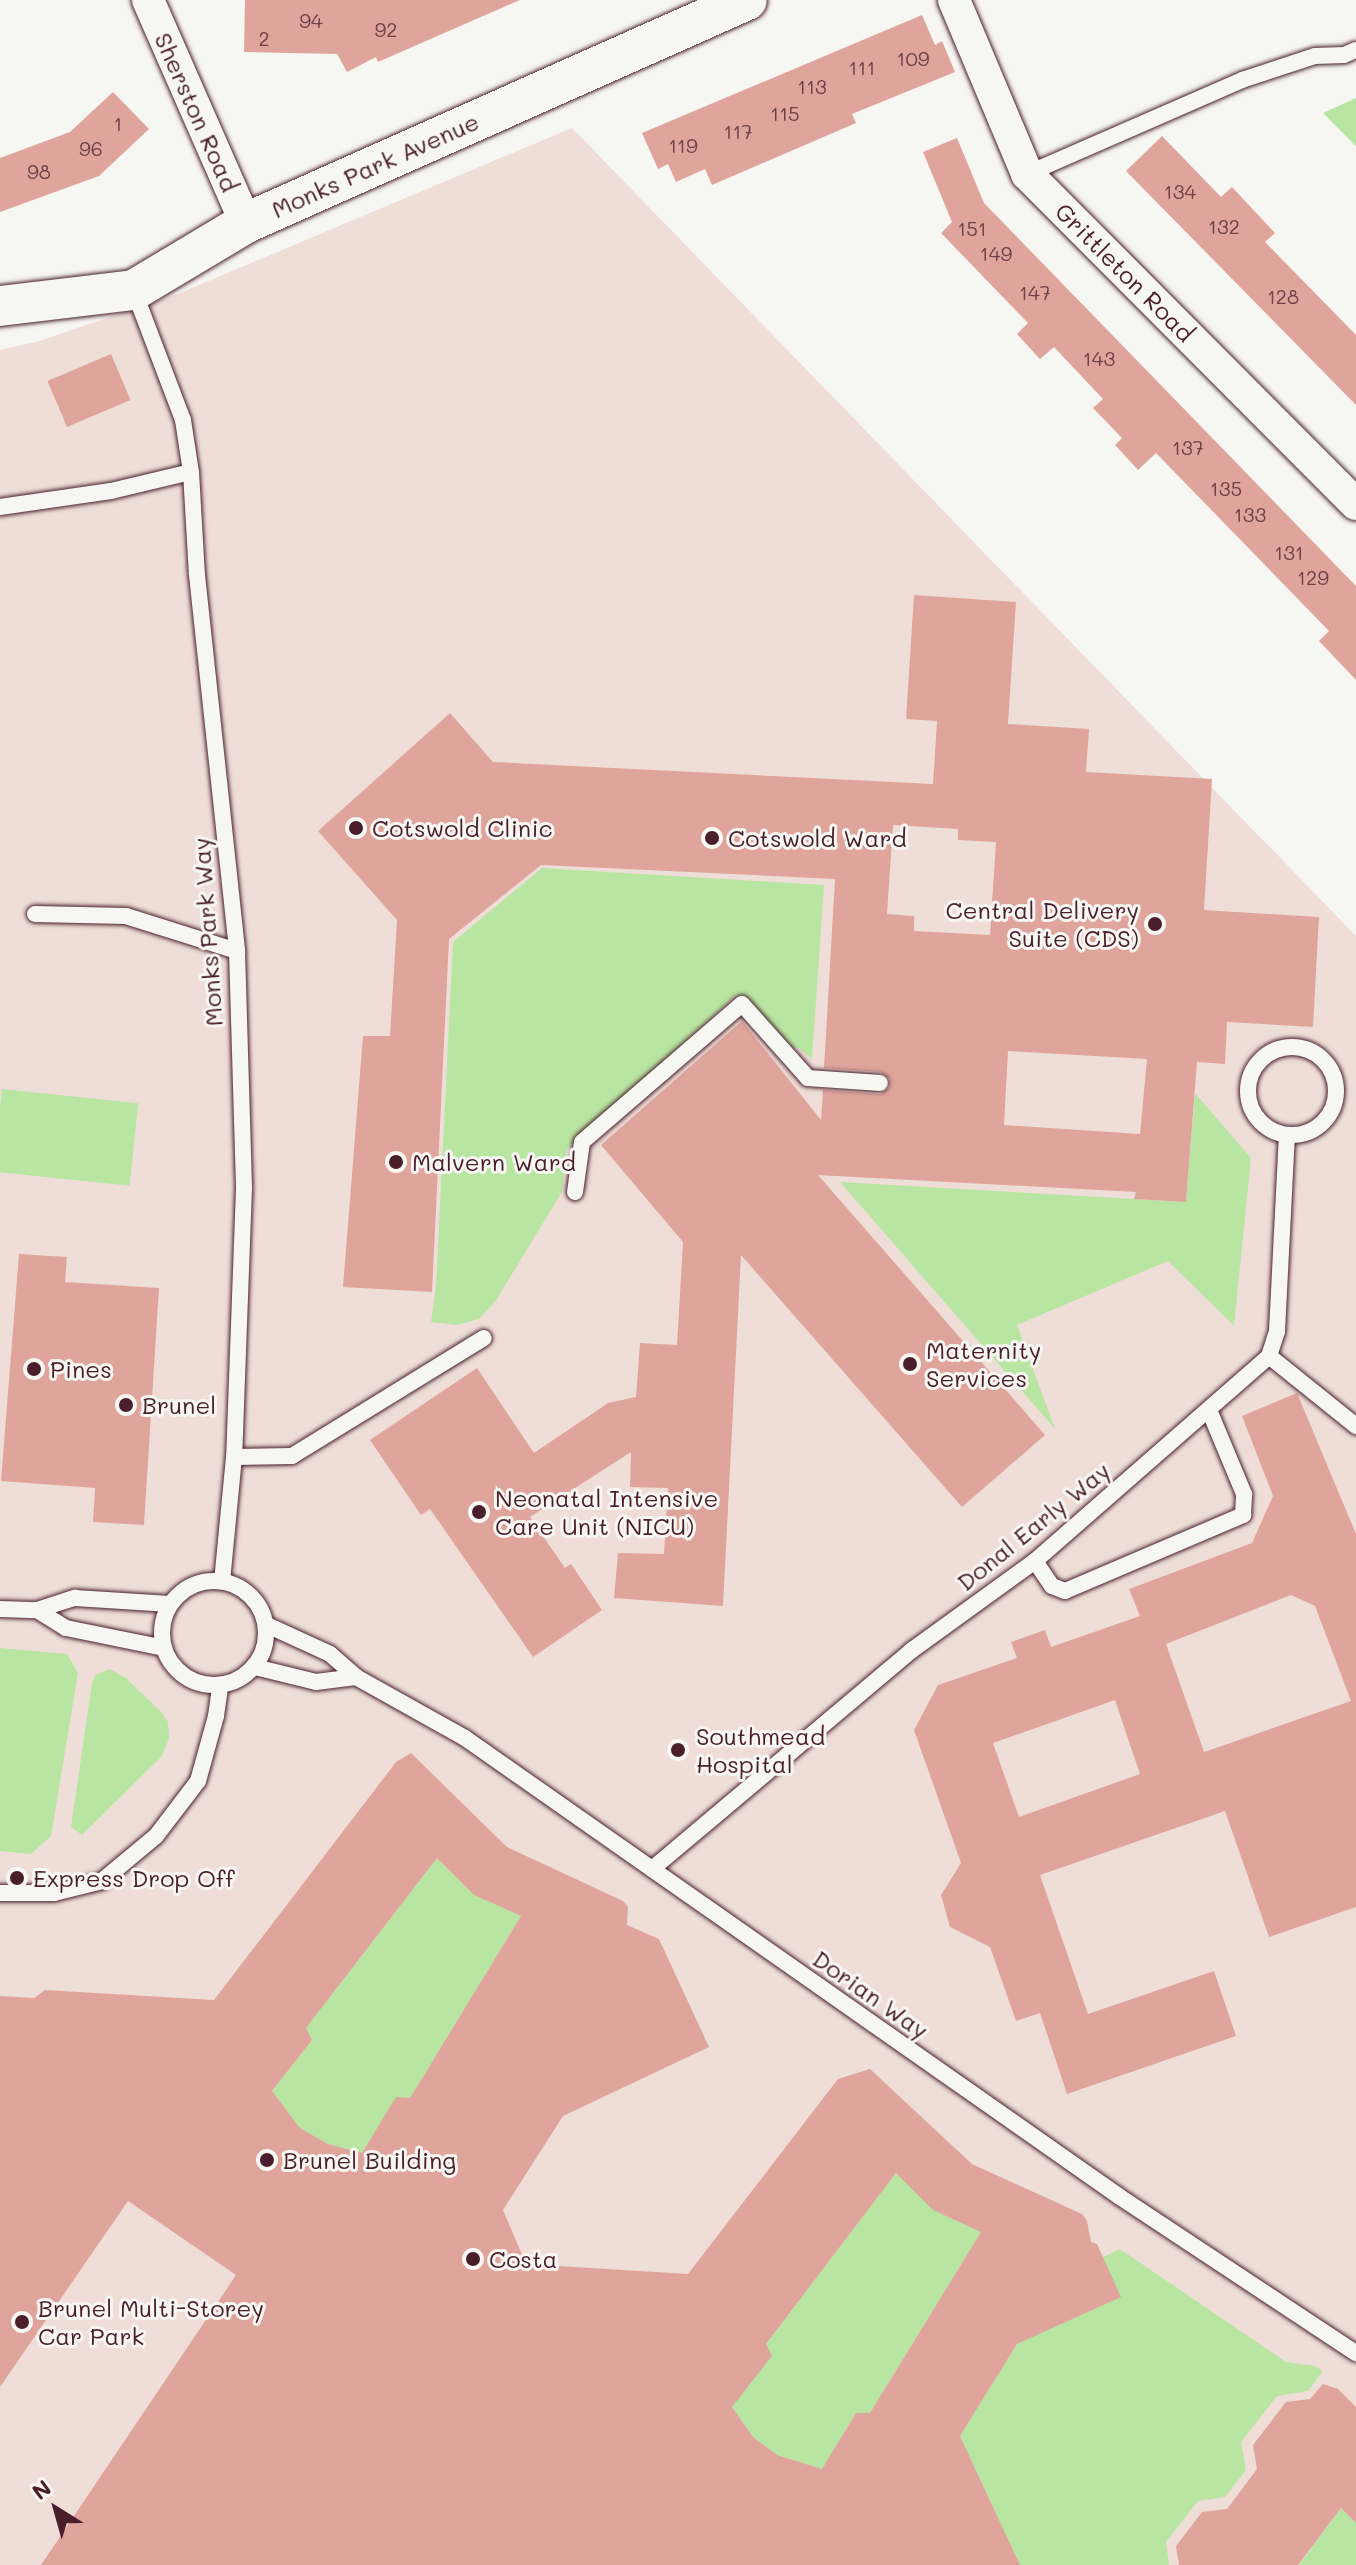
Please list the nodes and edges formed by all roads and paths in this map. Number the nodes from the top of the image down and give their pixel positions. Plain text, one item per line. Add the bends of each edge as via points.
1 (148, 0) edge
2 (747, 0) edge
3 (954, 0) edge
4 (1356, 50) edge
5 (1027, 174) junction
6 (246, 223) junction
7 (134, 290) junction
8 (0, 306) edge
9 (191, 472) junction
10 (1356, 504) edge
11 (0, 507) edge
12 (35, 914) dead end
13 (237, 951) junction
14 (880, 1083) dead end
15 (1287, 1135) junction
16 (575, 1192) dead end
17 (484, 1338) dead end
18 (1269, 1356) junction
19 (1209, 1410) junction
20 (1356, 1426) edge
21 (234, 1457) junction
22 (1035, 1561) junction
23 (222, 1581) junction
24 (170, 1604) junction
25 (0, 1609) edge
26 (37, 1610) junction
27 (267, 1625) junction
28 (164, 1648) junction
29 (255, 1667) junction
30 (356, 1677) junction
31 (220, 1686) junction
32 (652, 1869) junction
33 (0, 1893) edge
34 (1356, 2353) edge

1 - 6 street, Sherston Road
2 - 6 street, Monks Park Avenue
3 - 5 street, Grittleton Road
4 - 5 lane via 1315,56 1242,80
5 - 10 street, Grittleton Road
6 - 7 street, Monks Park Avenue
7 - 8 street, Monks Park Avenue
7 - 9 lane, Monks Park Way via 183,420
9 - 11 lane via 111,491
9 - 13 lane, Monks Park Way
12 - 13 lane via 126,916
13 - 21 lane, Monks Park Way via 244,1188
14 - 16 lane via 808,1078 742,1004 582,1142
15 - 15 lane via 1256,1117 1248,1086 1263,1057 1290,1047 1316,1054 1327,1064 1336,1095 1332,1110 1319,1124
15 - 18 lane via 1277,1331
17 - 21 lane via 292,1456
18 - 19 lane, Donal Early Way
18 - 20 lane
19 - 22 lane, Donal Early Way
19 - 22 lane via 1244,1494 1243,1515 1065,1591 1052,1586
21 - 23 lane, Monks Park Way
22 - 32 lane, Donal Early Way via 912,1650
23 - 24 lane via 198,1583
23 - 27 lane via 251,1595
24 - 26 lane via 75,1598
24 - 28 lane via 163,1623
25 - 26 lane
26 - 28 lane via 66,1628
27 - 29 lane via 263,1654
27 - 30 lane, Dorian Way via 330,1654
28 - 31 lane via 179,1672
29 - 30 lane via 316,1682
29 - 31 lane
30 - 32 lane, Dorian Way via 465,1738
31 - 33 lane via 198,1781 145,1847 102,1881 79,1889
32 - 34 lane, Dorian Way via 1120,2197

